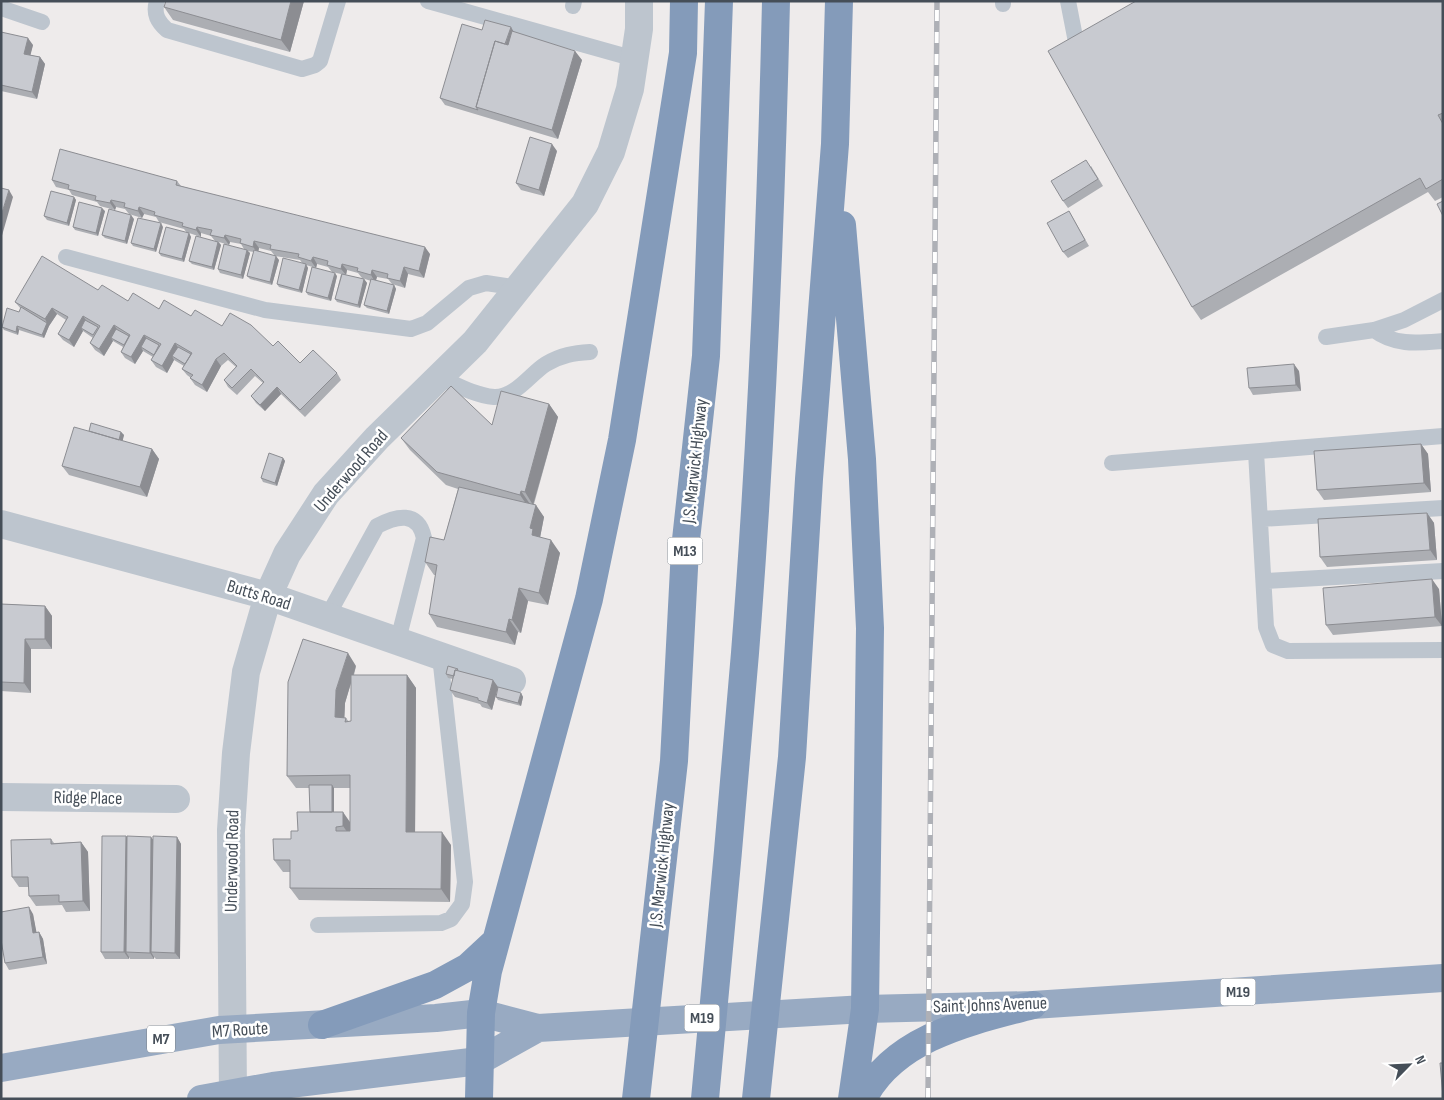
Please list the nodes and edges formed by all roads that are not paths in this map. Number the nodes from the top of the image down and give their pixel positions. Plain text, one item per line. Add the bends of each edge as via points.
1 (157, 1) edge
2 (338, 1) edge
3 (428, 1) edge
4 (639, 1) edge
5 (684, 1) edge
6 (719, 1) edge
7 (776, 1) edge
8 (839, 1) edge
9 (1068, 1) edge
10 (1, 8) edge
11 (42, 22) dead end
12 (1075, 37) edge
13 (635, 59) junction
14 (835, 144) junction
15 (66, 257) dead end
16 (519, 288) junction
17 (1442, 304) edge
18 (1374, 330) junction
19 (1326, 337) dead end
20 (1443, 341) edge
21 (590, 352) dead end
22 (439, 377) junction
23 (1443, 436) edge
24 (1256, 452) junction
25 (1112, 463) dead end
26 (1443, 508) edge
27 (1261, 519) junction
28 (1, 524) edge
29 (1443, 571) edge
30 (1265, 581) junction
31 (268, 596) junction
32 (328, 617) junction
33 (398, 640) junction
34 (1443, 650) edge
35 (440, 656) junction
36 (512, 681) dead end
37 (1, 797) edge
38 (176, 799) dead end
39 (318, 925) dead end
40 (496, 941) junction
41 (1443, 978) edge
42 (852, 1010) junction
43 (481, 1013) junction
44 (967, 1014) junction
45 (322, 1025) junction
46 (551, 1027) junction
47 (479, 1061) junction
48 (1, 1068) edge
49 (201, 1099) edge
50 (233, 1099) edge
51 (479, 1099) edge
52 (636, 1099) edge
53 (705, 1099) edge
54 (756, 1099) edge
55 (852, 1099) edge
56 (862, 1099) edge

1 - 2 lane via 155,8 159,23 167,30 302,68 320,61
3 - 13 lane
4 - 13 street, Underwood Road
5 - 40 highway via 683,53 622,440 589,599
6 - 52 highway, J.S. Marwick Highway / M13 via 706,356 685,549 674,761
7 - 53 highway via 760,427 745,652
8 - 14 highway
9 - 12 lane
10 - 11 lane
13 - 16 street, Underwood Road via 621,125 586,204
14 - 42 highway via 862,459 870,628
14 - 54 highway via 792,757
15 - 16 lane via 265,310 411,329 427,322 469,288 486,283
16 - 22 street, Underwood Road via 475,342
17 - 18 lane
18 - 19 lane
18 - 20 lane via 1385,338 1402,342
21 - 22 lane via 556,359 508,393 496,397 474,393
22 - 31 street, Underwood Road via 326,494 287,554
23 - 24 lane
24 - 25 lane
24 - 27 lane
26 - 27 lane
27 - 30 lane
28 - 31 street, Butts Road
29 - 30 lane
30 - 34 lane via 1266,627 1269,638 1279,649
31 - 32 street, Butts Road
31 - 50 street, Underwood Road via 246,672 236,753 232,830
32 - 33 street, Butts Road
32 - 33 lane via 376,526 400,516 418,523 424,538
33 - 35 street, Butts Road
35 - 36 street, Butts Road
35 - 39 lane via 462,844 465,882 462,904 451,919 441,923
37 - 38 street, Ridge Place
40 - 43 highway
40 - 45 highway via 468,967 436,985
41 - 44 highway, Saint Johns Avenue / M19 via 1033,1005
42 - 44 highway, Saint Johns Avenue / M19 via 899,1008
42 - 46 highway, Saint Johns Avenue / M19
42 - 55 highway
43 - 45 highway, M7 Route / M7
43 - 46 highway, Saint Johns Avenue / M19
43 - 47 highway
44 - 56 highway via 903,1053 882,1071
45 - 48 highway, M7 Route / M7 via 219,1030
46 - 47 highway, Saint Johns Avenue / M19
47 - 49 highway via 273,1086
47 - 51 highway

